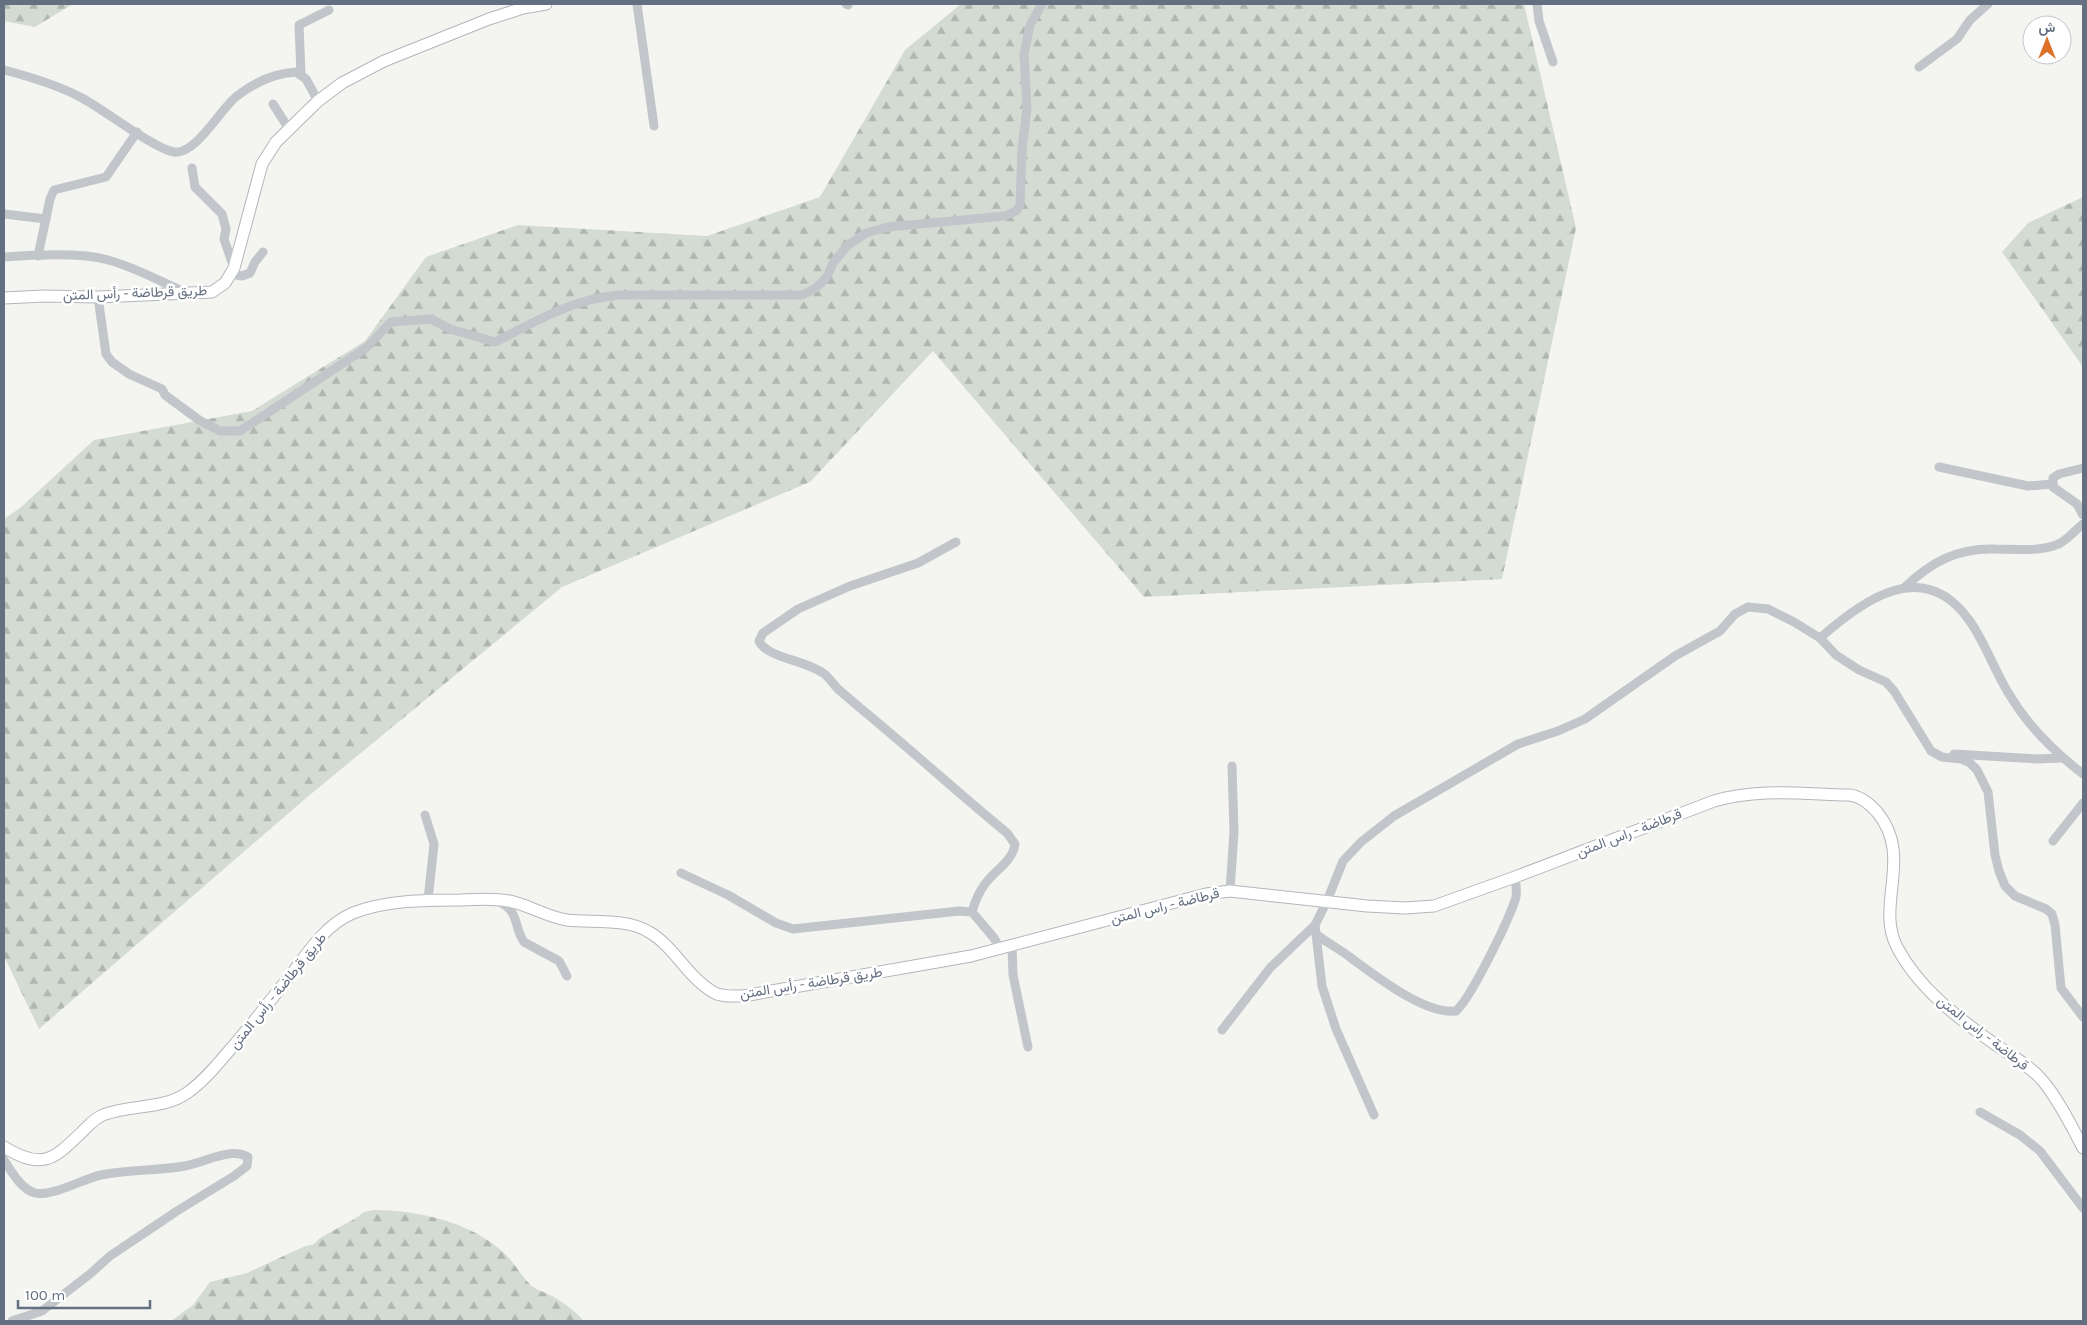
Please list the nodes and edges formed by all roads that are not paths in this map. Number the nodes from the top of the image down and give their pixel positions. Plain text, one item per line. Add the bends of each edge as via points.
1 (546, 4) edge
2 (636, 4) edge
3 (1042, 4) edge
4 (1537, 4) edge
5 (1988, 4) edge
6 (329, 10) dead end
7 (1553, 62) dead end
8 (1919, 67) dead end
9 (4, 70) edge
10 (302, 74) junction
11 (318, 100) junction
12 (273, 104) dead end
13 (654, 126) dead end
14 (289, 129) junction
15 (137, 132) junction
16 (192, 168) dead end
17 (4, 214) edge
18 (46, 219) junction
19 (263, 252) dead end
20 (38, 256) junction
21 (4, 257) edge
22 (232, 271) junction
23 (190, 294) junction
24 (98, 297) junction
25 (4, 298) edge
26 (1940, 467) dead end
27 (2083, 468) edge
28 (2053, 484) junction
29 (2083, 515) edge
30 (2083, 524) edge
31 (956, 542) dead end
32 (1904, 588) junction
33 (1820, 638) junction
34 (1942, 757) junction
35 (2062, 758) junction
36 (1232, 766) dead end
37 (2083, 774) edge
38 (2083, 803) edge
39 (425, 815) dead end
40 (2053, 841) dead end
41 (680, 873) dead end
42 (1515, 877) junction
43 (1230, 890) junction
44 (492, 899) junction
45 (428, 900) junction
46 (1327, 901) junction
47 (972, 912) junction
48 (1315, 930) junction
49 (1012, 946) junction
50 (1000, 949) junction
51 (971, 956) joint
52 (567, 976) dead end
53 (2083, 1016) edge
54 (1222, 1030) dead end
55 (1028, 1047) dead end
56 (1980, 1112) dead end
57 (1374, 1115) dead end
58 (4, 1147) edge
59 (2083, 1148) edge
60 (4, 1160) edge
61 (2083, 1208) edge
62 (12, 1321) edge

1 - 11 main road via 489,19 384,61
2 - 13 street
3 - 24 street via 1030,25 1024,54 1027,108 1020,205 1016,210 1005,216 888,227 866,233 847,246 816,288 802,295 598,297 577,302 495,342 431,319 391,322 366,348 240,432 220,431 198,420 165,395 162,389 112,362 106,354
4 - 7 street via 1539,21
5 - 8 street via 1970,20 1957,39
6 - 10 street via 299,25
9 - 15 street via 74,94
10 - 11 street
10 - 15 street via 280,74 250,87 226,106 194,145 181,152 169,151
11 - 14 main road
12 - 14 street
14 - 22 main road via 262,164
15 - 18 street via 106,176 54,190
16 - 22 street via 195,187 222,214
17 - 18 street
18 - 20 street
19 - 22 street via 250,273 242,276
20 - 21 street
20 - 23 street via 109,260
22 - 23 main road, طريق قرطاضة - رأس المتن via 225,283 212,292
23 - 24 main road, طريق قرطاضة - رأس المتن
24 - 25 main road, طريق قرطاضة - رأس المتن
26 - 28 street via 2028,486
27 - 28 street via 2059,474 2053,478
28 - 29 street via 2077,504
30 - 32 street via 2057,545 2026,550 1993,548 1944,557
31 - 47 street via 918,562 798,609 763,633 759,642 772,654 808,664 825,674 838,689 1008,833 1015,844 1014,853 986,882 975,899
32 - 33 street via 1890,590 1857,607
32 - 35 street via 1935,592 1956,604 1969,619 2014,702 2042,740
33 - 34 street via 1836,655 1886,682 1925,745
33 - 46 street via 1768,609 1748,607 1735,614 1720,631 1675,656 1586,719 1558,732 1518,744 1394,816 1343,861
34 - 35 street via 1956,753
34 - 53 street via 1961,759 1977,770 1988,792 1999,871 2015,896 2052,914 2061,988
35 - 37 street
36 - 43 street via 1234,832
38 - 40 street
39 - 45 street via 434,844
41 - 47 street via 793,929
42 - 46 main road, قرطاضة - راس المتن via 1434,906 1405,908
42 - 48 street via 1516,896 1498,938 1468,996 1456,1011 1449,1012 1399,992
42 - 59 main road, قرطاضة - راس المتن via 1736,795 1857,796 1872,805 1883,819 1892,841 1891,925 1895,944 1914,976 1946,1006 2042,1080
43 - 46 main road, قرطاضة - راس المتن
43 - 49 main road, قرطاضة - راس المتن
44 - 45 main road, طريق قرطاضة - رأس المتن
44 - 51 main road, طريق قرطاضة - رأس المتن via 510,901 566,920 626,924 647,930 660,938 713,992 724,995 743,996
44 - 52 street via 511,910 524,942 559,961
45 - 58 main road, طريق قرطاضة - رأس المتن via 380,905 352,913 333,924 245,1033 187,1093 168,1102 103,1115 53,1158 26,1158
46 - 48 street
47 - 50 street
48 - 54 street via 1270,968
48 - 57 street via 1322,986 1336,1029
49 - 50 main road, قرطاضة - راس المتن
49 - 55 street via 1013,975
50 - 51 main road, قرطاضة - راس المتن
56 - 61 street via 2020,1134 2040,1151
60 - 62 street via 20,1183 38,1194 108,1174 187,1166 227,1154 241,1153 248,1157 247,1166 234,1176 110,1256 42,1311

